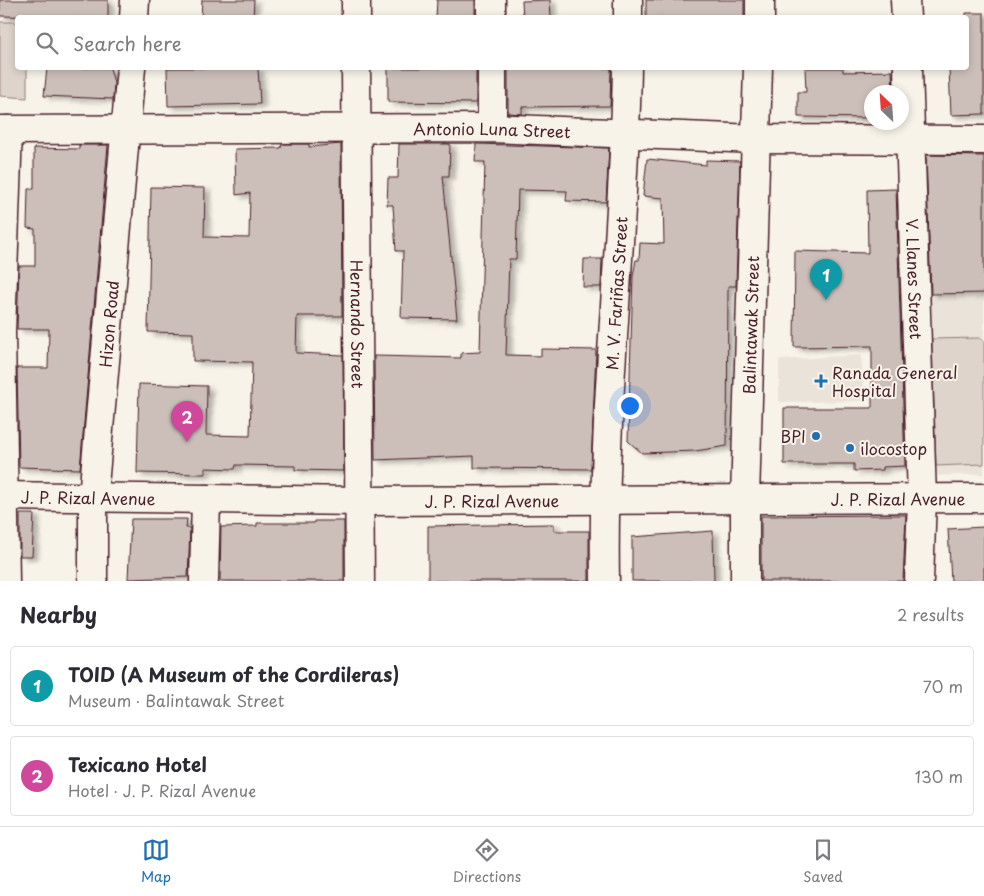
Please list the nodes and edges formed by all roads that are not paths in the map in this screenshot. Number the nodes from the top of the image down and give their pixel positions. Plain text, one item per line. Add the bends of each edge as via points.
1 (135, 0) edge
2 (356, 0) edge
3 (491, 0) edge
4 (628, 0) edge
5 (760, 0) edge
6 (906, 0) edge
7 (134, 15) edge
8 (356, 15) edge
9 (491, 15) edge
10 (628, 15) edge
11 (760, 15) edge
12 (906, 15) edge
13 (131, 70) edge
14 (356, 70) edge
15 (492, 70) edge
16 (627, 70) edge
17 (758, 70) edge
18 (908, 70) edge
19 (355, 127) junction
20 (492, 128) junction
21 (4, 130) edge
22 (127, 130) junction
23 (626, 132) junction
24 (756, 139) junction
25 (984, 140) edge
26 (911, 141) junction
27 (2, 496) edge
28 (93, 497) junction
29 (745, 498) junction
30 (922, 498) junction
31 (984, 498) edge
32 (206, 499) junction
33 (604, 500) junction
34 (361, 501) junction
35 (5, 581) edge
36 (93, 581) edge
37 (204, 581) edge
38 (360, 581) edge
39 (605, 581) edge
40 (746, 581) edge
41 (919, 581) edge

1 - 7 street
2 - 8 street
3 - 9 street
4 - 10 street
5 - 11 street
6 - 12 street
13 - 22 street, Hizon Road
14 - 19 street, Hernando Street
15 - 20 street
16 - 23 street, M. V. Fariñas Street
17 - 24 street, Balintawak Street
18 - 26 street, V. Llanes Street
19 - 20 street, Antonio Luna Street
19 - 22 street, Antonio Luna Street
19 - 34 street, Hernando Street
20 - 23 street, Antonio Luna Street
21 - 22 street, Antonio Luna Street
21 - 27 street
22 - 28 street, Hizon Road
23 - 24 street, Antonio Luna Street
23 - 33 street, M. V. Fariñas Street
24 - 26 street, Antonio Luna Street
24 - 29 street, Balintawak Street
25 - 26 street, Antonio Luna Street
26 - 30 street, V. Llanes Street
27 - 28 street, J. P. Rizal Avenue
27 - 35 street
28 - 32 street, J. P. Rizal Avenue
28 - 36 street, Hizon Road
29 - 30 street, J. P. Rizal Avenue
29 - 33 street, J. P. Rizal Avenue
29 - 40 street, Balintawak Street
30 - 31 street, J. P. Rizal Avenue
30 - 41 street, V. Llanes Street
32 - 34 street, J. P. Rizal Avenue
32 - 37 street
33 - 34 street, J. P. Rizal Avenue
33 - 39 street, M. V. Fariñas Street
34 - 38 street, Hernando Street

